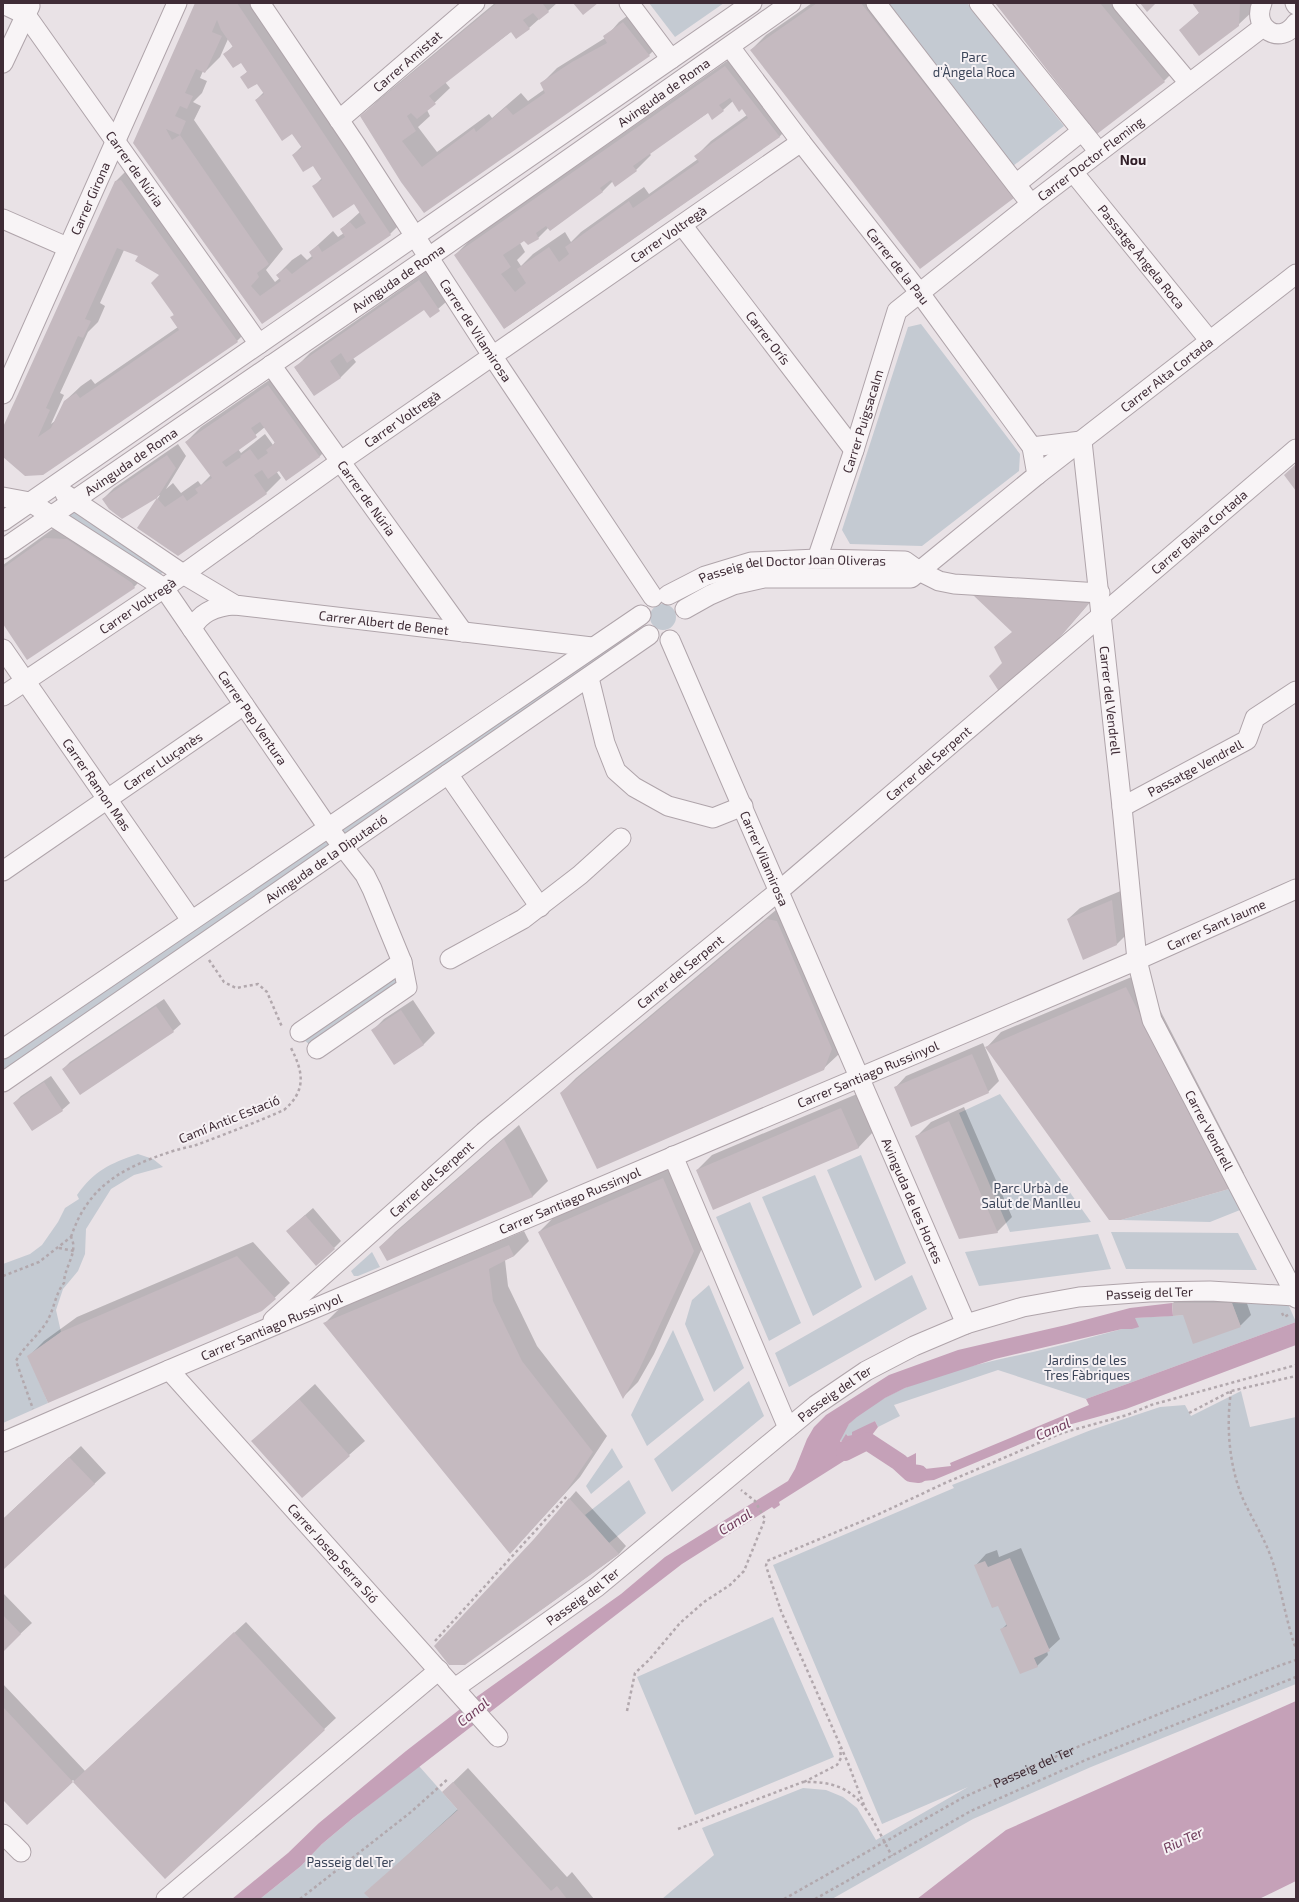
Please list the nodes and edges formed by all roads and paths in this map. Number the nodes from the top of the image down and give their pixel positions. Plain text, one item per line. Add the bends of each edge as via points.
1 (176, 3) edge
2 (260, 3) edge
3 (475, 3) edge
4 (629, 3) edge
5 (752, 3) edge
6 (791, 3) edge
7 (876, 3) edge
8 (979, 3) edge
9 (1122, 3) edge
10 (1262, 3) edge
11 (3, 4) edge
12 (29, 9) edge
13 (1263, 27) junction
14 (1294, 30) edge
15 (730, 47) junction
16 (671, 59) junction
17 (3, 63) edge
18 (1189, 83) junction
19 (339, 120) junction
20 (1082, 131) junction
21 (115, 142) junction
22 (801, 142) junction
23 (1099, 152) junction
24 (1073, 172) junction
25 (1016, 184) junction
26 (1031, 204) junction
27 (3, 219) edge
28 (682, 225) junction
29 (416, 235) junction
30 (67, 247) junction
31 (429, 257) junction
32 (1296, 274) edge
33 (919, 292) junction
34 (1210, 341) junction
35 (259, 344) junction
36 (492, 357) junction
37 (271, 365) junction
38 (3, 394) edge
39 (1082, 441) junction
40 (1032, 446) junction
41 (1296, 448) edge
42 (854, 450) junction
43 (341, 461) junction
44 (1037, 475) junction
45 (54, 486) junction
46 (3, 496) edge
47 (74, 500) junction
48 (30, 502) junction
49 (52, 515) junction
50 (3, 520) edge
51 (3, 549) edge
52 (816, 559) junction
53 (919, 571) junction
54 (183, 574) junction
55 (164, 588) junction
56 (1100, 594) junction
57 (661, 596) junction
58 (235, 605) junction
59 (640, 615) junction
60 (1102, 615) junction
61 (681, 626) junction
62 (192, 629) junction
63 (463, 632) junction
64 (649, 635) junction
65 (592, 647) junction
66 (3, 649) edge
67 (589, 678) junction
68 (25, 681) junction
69 (1296, 691) edge
70 (3, 696) edge
71 (244, 705) junction
72 (448, 774) junction
73 (108, 800) junction
74 (743, 806) junction
75 (1122, 807) junction
76 (328, 829) junction
77 (621, 838) dead end
78 (343, 846) junction
79 (3, 871) edge
80 (1296, 889) edge
81 (780, 890) junction
82 (540, 907) junction
83 (191, 920) junction
84 (199, 946) junction
85 (450, 959) dead end
86 (1137, 960) junction
87 (402, 962) junction
88 (291, 1036) junction
89 (317, 1049) dead end
90 (3, 1050) edge
91 (858, 1077) junction
92 (3, 1082) edge
93 (673, 1156) junction
94 (71, 1237) junction
95 (59, 1248) junction
96 (74, 1250) junction
97 (3, 1276) edge
98 (1296, 1296) edge
99 (966, 1324) junction
100 (261, 1331) junction
101 (1296, 1365) edge
102 (169, 1370) junction
103 (1296, 1376) edge
104 (1231, 1391) junction
105 (1189, 1413) dead end
106 (40, 1426) junction
107 (788, 1428) junction
108 (3, 1442) edge
109 (566, 1496) dead end
110 (756, 1501) dead end
111 (1296, 1649) edge
112 (424, 1653) junction
113 (1296, 1660) edge
114 (439, 1670) junction
115 (1296, 1676) edge
116 (455, 1688) junction
117 (628, 1711) dead end
118 (498, 1737) dead end
119 (840, 1745) junction
120 (449, 1778) dead end
121 (803, 1782) junction
122 (864, 1805) junction
123 (678, 1829) dead end
124 (3, 1834) edge
125 (884, 1843) junction
126 (22, 1852) dead end
127 (892, 1856) junction
128 (166, 1899) edge
129 (300, 1899) edge
130 (784, 1899) edge
131 (815, 1899) edge

1 - 21 street, Carrer Girona
2 - 19 street, Carrer de Vilamirosa
3 - 19 street, Carrer Amistat
4 - 16 street
5 - 16 street, Avinguda de Roma
6 - 15 street, Avinguda de Roma
7 - 25 street
8 - 20 street
9 - 18 street
10 - 13 street via 1259,15
11 - 12 street, Carrer de Núria
12 - 17 street
12 - 21 street, Carrer de Núria
13 - 14 street via 1280,34
13 - 18 street, Carrer Doctor Fleming
15 - 22 street, Carrer de la Pau
15 - 31 street, Avinguda de Roma
16 - 29 street, Avinguda de Roma
18 - 23 street, Carrer Doctor Fleming
19 - 29 street, Carrer de Vilamirosa
20 - 23 street
20 - 25 street
21 - 30 street, Carrer Girona
21 - 35 street, Carrer de Núria
22 - 28 street, Carrer Voltregà
22 - 33 street, Carrer de la Pau
23 - 24 street, Carrer Doctor Fleming
24 - 26 street, Carrer Doctor Fleming
24 - 34 street, Passatge Àngela Roca
25 - 26 street
26 - 33 street, Carrer Doctor Fleming
27 - 30 street
28 - 36 street, Carrer Voltregà
28 - 42 street, Carrer Orís
29 - 31 street, Carrer de Vilamirosa
29 - 35 street, Avinguda de Roma
30 - 38 street, Carrer Girona
31 - 36 street, Carrer de Vilamirosa
31 - 37 street, Avinguda de Roma
32 - 34 street, Carrer Alta Cortada
33 - 40 street, Carrer de la Pau
33 - 42 street, Carrer Puigsacalm via 897,311
34 - 39 street, Carrer Alta Cortada
35 - 45 street, Avinguda de Roma
36 - 43 street, Carrer Voltregà
36 - 57 street, Carrer de Vilamirosa
37 - 43 street, Carrer de Núria
37 - 47 street, Avinguda de Roma
39 - 40 street
39 - 44 street, Carrer Alta Cortada
39 - 56 street, Carrer del Vendrell
40 - 44 street
41 - 60 street, Carrer Baixa Cortada
42 - 52 street, Carrer Puigsacalm
43 - 54 street, Carrer Voltregà
43 - 63 street, Carrer de Núria
44 - 53 street, Carrer Alta Cortada
45 - 47 street, Carrer Albert de Benet
45 - 48 street, Avinguda de Roma
46 - 48 street
47 - 49 street, Avinguda de Roma
47 - 54 street, Carrer Albert de Benet
48 - 49 street
48 - 50 street, Avinguda de Roma
49 - 51 street, Avinguda de Roma
49 - 55 street
52 - 53 street, Passeig del Doctor Joan Oliveras via 905,561
52 - 57 street, Passeig del Doctor Joan Oliveras via 750,562 705,576
53 - 56 street, Passeig del Doctor Joan Oliveras via 939,581 954,584
53 - 61 street, Passeig del Doctor Joan Oliveras via 910,578 764,578 710,594
54 - 55 street, Carrer Voltregà
54 - 58 street, Carrer Albert de Benet
55 - 62 street, Carrer Pep Ventura
55 - 68 street, Carrer Voltregà
56 - 60 street, Carrer del Vendrell
57 - 59 street via 647,601
57 - 61 street via 676,597
58 - 62 street via 218,608 203,615
58 - 63 street, Carrer Albert de Benet
59 - 64 street
59 - 65 street, Avinguda de la Diputació
60 - 75 street, Carrer del Vendrell
60 - 81 street, Carrer del Serpent
61 - 64 street via 655,639
61 - 74 street, Carrer Vilamirosa
62 - 71 street, Carrer Pep Ventura
63 - 65 street, Carrer Albert de Benet
64 - 67 street, Avinguda de la Diputació
65 - 76 street, Avinguda de la Diputació
66 - 68 street, Carrer Ramon Mas
67 - 72 street, Avinguda de la Diputació
67 - 74 street via 605,743 616,771 634,787 668,806 713,818
68 - 70 street, Carrer Voltregà
68 - 73 street, Carrer Ramon Mas
69 - 75 street, Passatge Vendrell via 1254,718 1247,740
71 - 73 street, Carrer Lluçanès
71 - 76 street, Carrer Pep Ventura
72 - 78 street, Avinguda de la Diputació
72 - 82 street
73 - 79 street, Carrer Lluçanès
73 - 83 street, Carrer Ramon Mas
74 - 81 street, Carrer Vilamirosa
75 - 86 street, Carrer del Vendrell
76 - 78 street, Carrer Pep Ventura
76 - 83 street, Avinguda de la Diputació
77 - 82 street via 580,876
78 - 84 street, Avinguda de la Diputació
78 - 87 street, Carrer Pep Ventura via 372,889
80 - 86 street, Carrer Sant Jaume
81 - 91 street, Carrer Vilamirosa
81 - 100 street, Carrer del Serpent via 484,1132
82 - 85 street
83 - 90 street, Avinguda de la Diputació
84 - 88 path, Camí Antic Estació via 224,982 236,988 258,984 263,988
84 - 92 street, Avinguda de la Diputació
86 - 91 street, Carrer Santiago Russinyol
86 - 98 street, Carrer Vendrell via 1152,1020
87 - 88 street
87 - 89 street, Carrer Pep Ventura via 407,987
88 - 94 path, Camí Antic Estació via 301,1075 299,1089 284,1110 199,1144 144,1161 111,1179 103,1184 89,1201
91 - 93 street, Carrer Santiago Russinyol
91 - 99 street, Avinguda de les Hortes
93 - 100 street, Carrer Santiago Russinyol
93 - 107 street
94 - 95 path, Camí Antic Estació
94 - 96 path
95 - 96 path
95 - 97 path, Camí Antic Estació via 39,1262
96 - 106 path via 53,1311 42,1329 16,1360
98 - 99 street, Passeig del Ter via 1210,1291 1079,1297 1023,1307
99 - 107 street, Passeig del Ter via 914,1346 866,1372 816,1405
100 - 102 street, Carrer Santiago Russinyol
101 - 119 path via 1151,1405 1127,1415 1062,1433 877,1515 767,1560 766,1566 781,1611
102 - 106 street, Carrer Santiago Russinyol
102 - 112 street, Carrer Josep Serra Sió
103 - 104 path
104 - 105 path
104 - 111 path via 1228,1425 1234,1476 1262,1534 1274,1566 1288,1629
106 - 108 street, Carrer Santiago Russinyol
107 - 116 street, Passeig del Ter via 597,1587
109 - 112 path
110 - 117 path via 765,1519 744,1571 730,1585 704,1602 680,1623 635,1673
112 - 114 street, Carrer Josep Serra Sió
113 - 125 path, Passeig del Ter via 1082,1745 964,1797
114 - 116 street, Carrer Josep Serra Sió
114 - 128 street
115 - 127 path, Passeig del Ter via 1088,1759 978,1808
116 - 118 street, Carrer Josep Serra Sió
119 - 121 path via 841,1758 837,1765
119 - 122 path
120 - 129 path via 411,1812
121 - 122 path via 820,1782 845,1789
121 - 123 path
122 - 125 path
124 - 126 street
125 - 127 path
125 - 130 path, Passeig del Ter
127 - 131 path, Passeig del Ter

